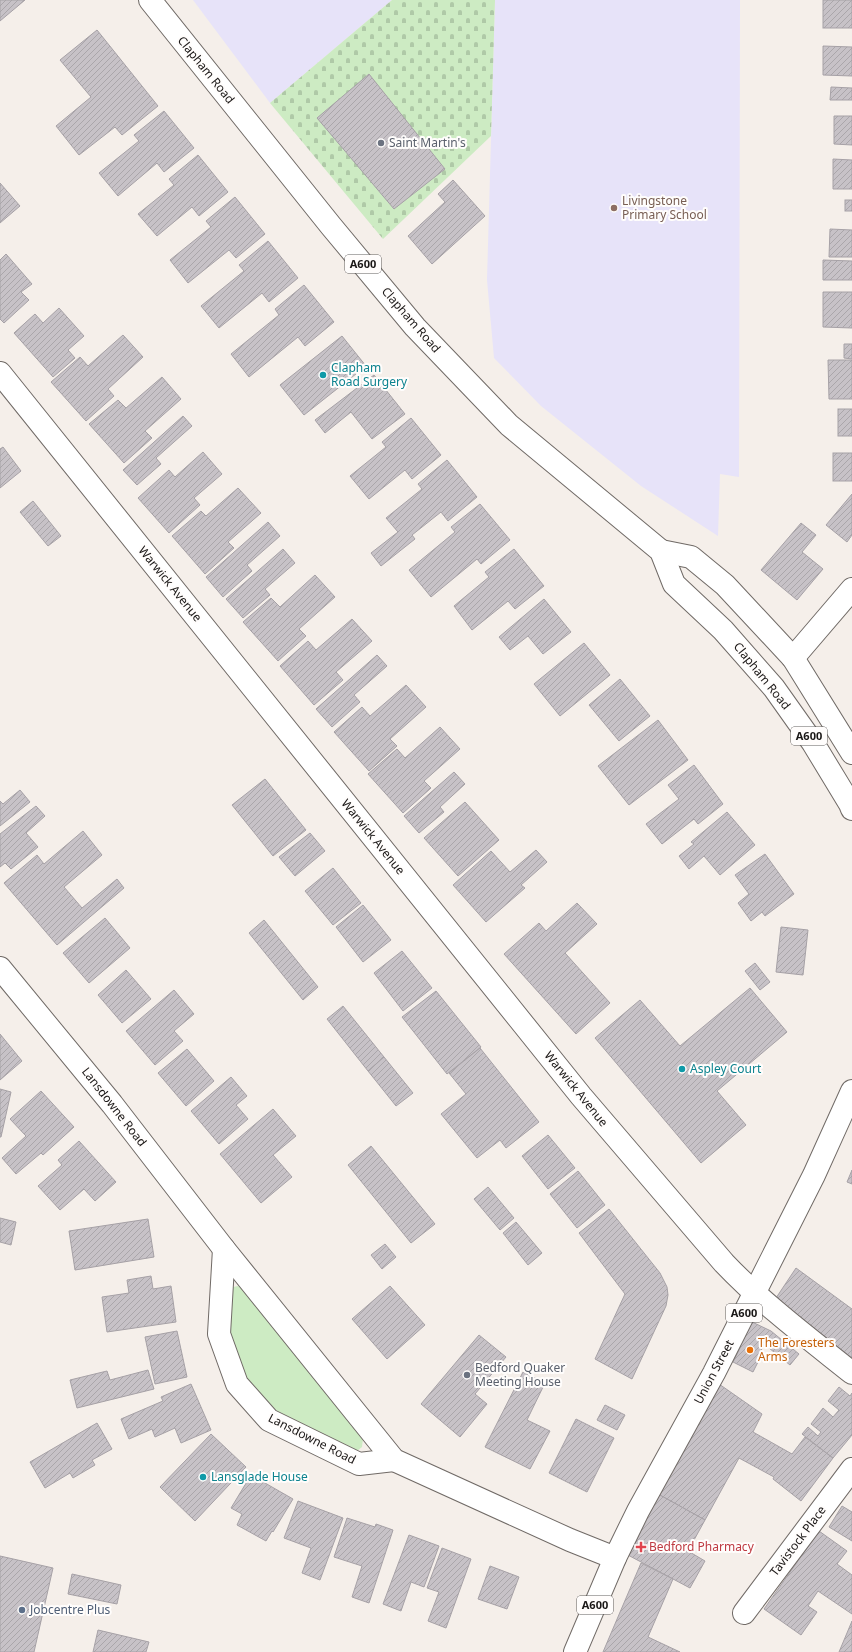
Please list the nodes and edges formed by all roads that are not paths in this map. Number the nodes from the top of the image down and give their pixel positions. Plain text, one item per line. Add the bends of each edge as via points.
1 (150, 0) edge
2 (0, 373) edge
3 (661, 551) junction
4 (852, 589) edge
5 (792, 658) junction
6 (852, 753) edge
7 (852, 809) edge
8 (0, 968) edge
9 (852, 1091) edge
10 (224, 1249) junction
11 (754, 1294) junction
12 (852, 1373) edge
13 (394, 1460) junction
14 (852, 1469) edge
15 (615, 1558) junction
16 (744, 1613) dead end
17 (575, 1652) edge

1 - 3 street, Clapham Road / A600 via 415,327 509,425
2 - 11 street, Warwick Avenue via 581,1096 724,1263
3 - 5 street, Clapham Road / A600 via 691,557 725,586
3 - 7 street, Clapham Road / A600 via 674,584 723,630 774,688 813,743
4 - 5 street
5 - 6 street, Clapham Road / A600
8 - 10 street, Lansdowne Road via 112,1104
9 - 11 street, Union Street / A600 via 814,1175
10 - 13 street, Lansdowne Road
10 - 13 street, Lansdowne Road via 219,1334 237,1384 269,1420 359,1464
11 - 12 street
11 - 15 street, Union Street / A600
13 - 15 street, Lansdowne Road
14 - 16 street, Tavistock Place
15 - 17 street, Union Street / A600

